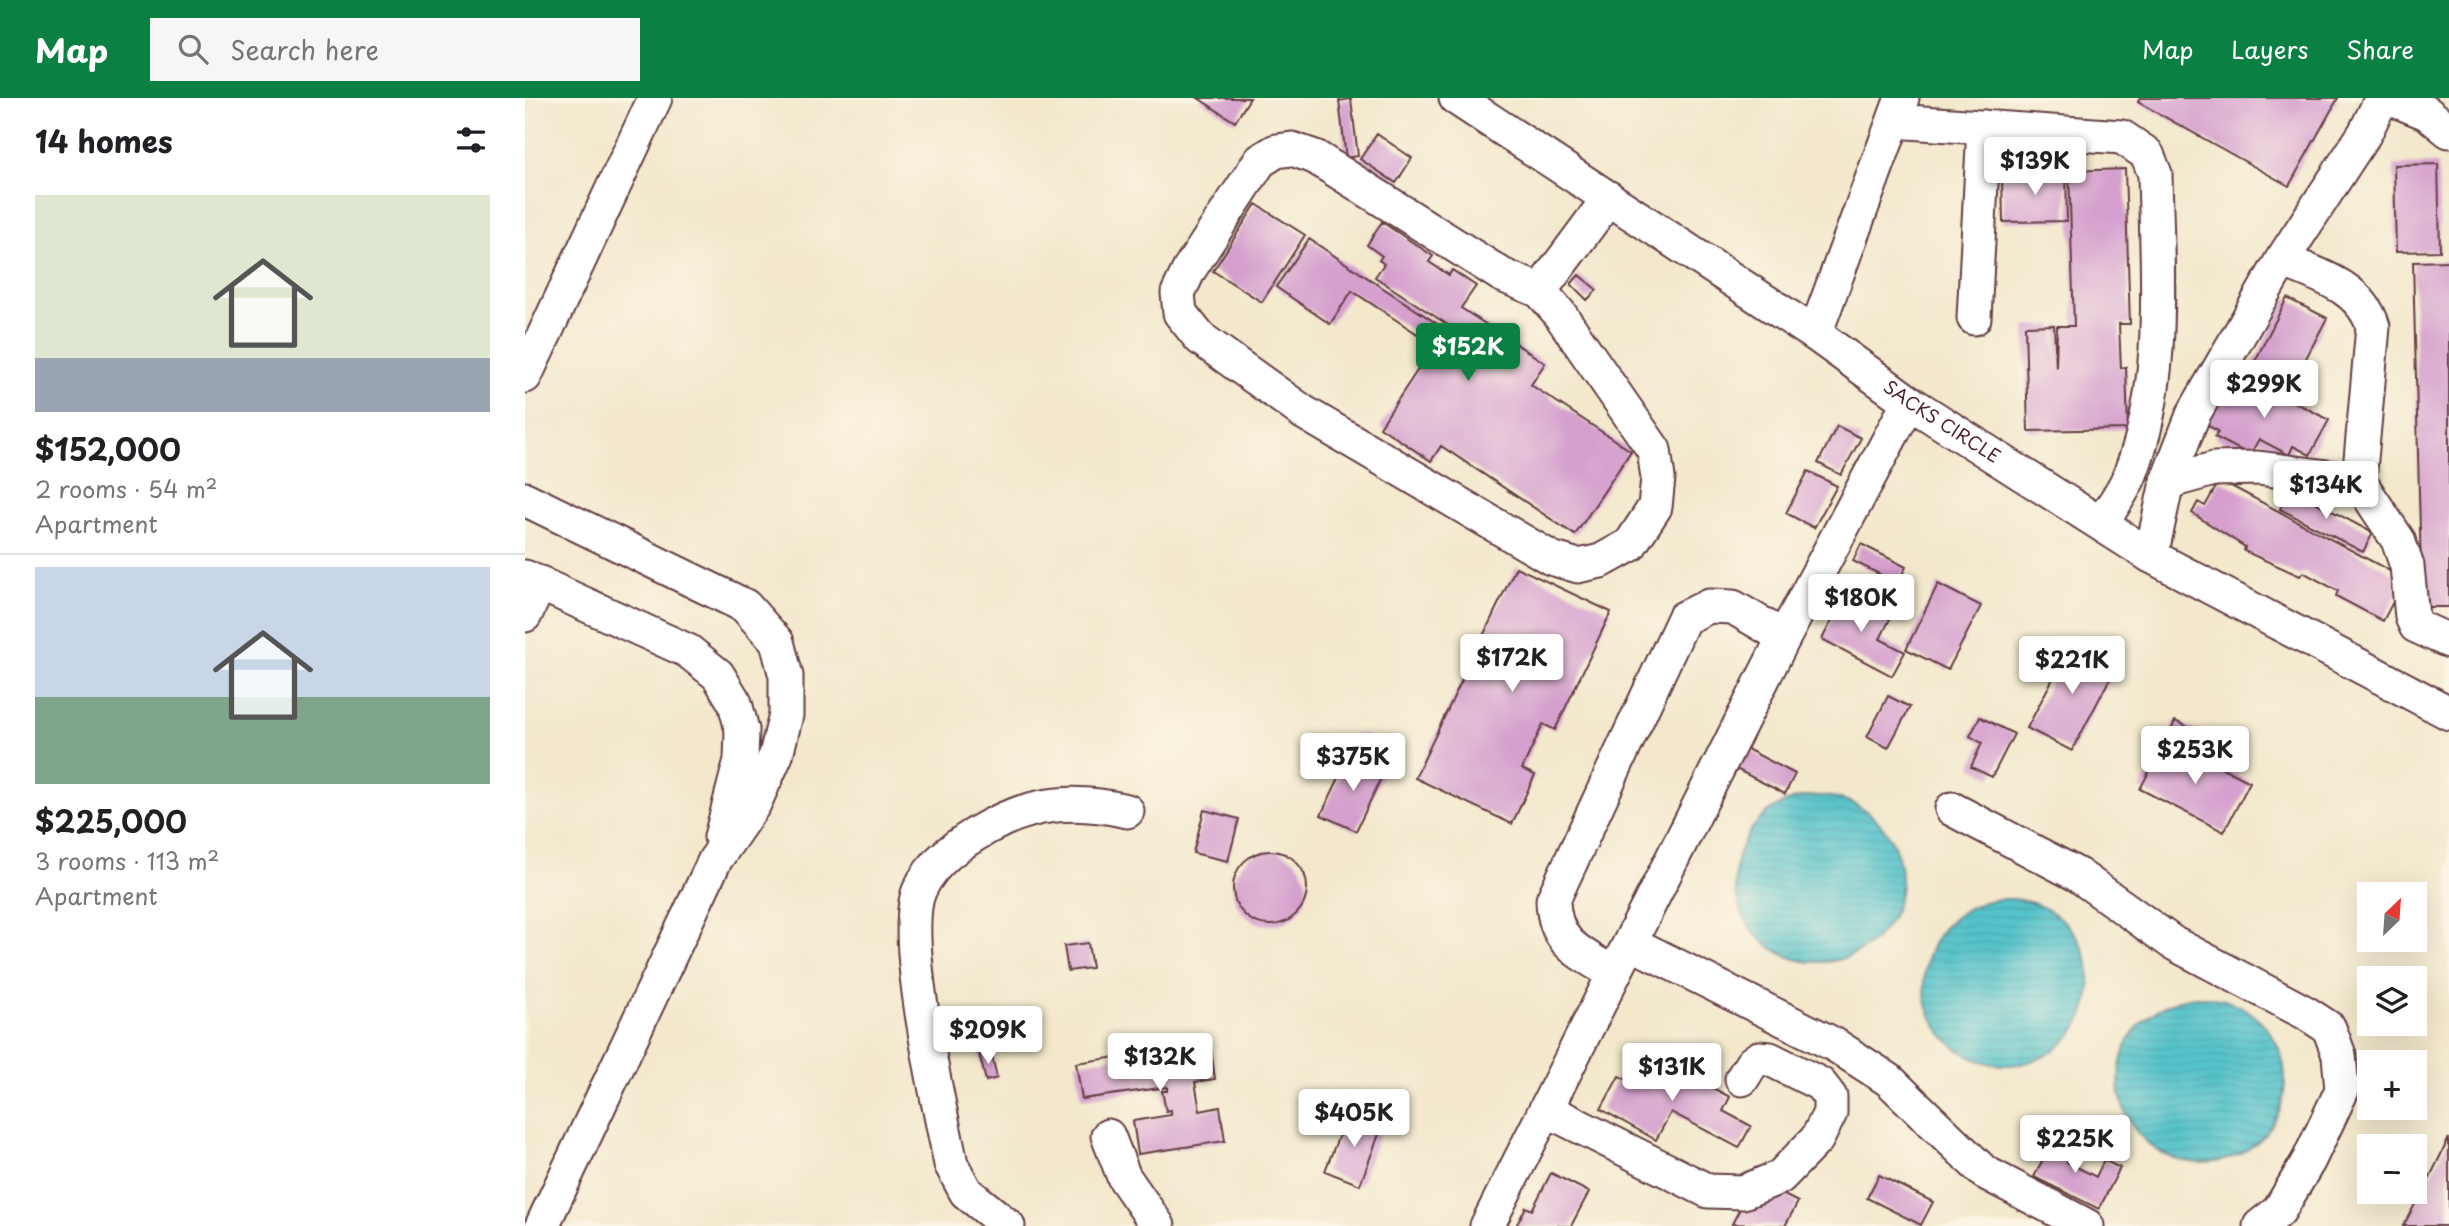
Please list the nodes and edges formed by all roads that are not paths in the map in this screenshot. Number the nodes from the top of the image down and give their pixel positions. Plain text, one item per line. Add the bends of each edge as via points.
1 (655, 98) edge
2 (1458, 98) edge
3 (2382, 98) edge
4 (2390, 98) edge
5 (1898, 109) edge
6 (1984, 127) junction
7 (2449, 131) edge
8 (1609, 198) junction
9 (2282, 260) junction
10 (1540, 291) junction
11 (1974, 318) dead end
12 (1815, 334) junction
13 (525, 376) edge
14 (1909, 402) junction
15 (2359, 481) junction
16 (2168, 482) junction
17 (525, 499) edge
18 (2102, 523) junction
19 (2151, 556) junction
20 (532, 580) edge
21 (525, 615) edge
22 (1784, 637) junction
23 (2449, 641) edge
24 (2449, 713) edge
25 (1952, 808) dead end
26 (1127, 811) dead end
27 (715, 860) junction
28 (1631, 943) junction
29 (1613, 973) junction
30 (1742, 1079) dead end
31 (1547, 1110) junction
32 (1108, 1136) dead end
33 (543, 1226) edge
34 (1008, 1226) edge
35 (1159, 1226) edge
36 (1487, 1226) edge
37 (2087, 1226) edge
38 (2260, 1226) edge

1 - 13 lane
2 - 8 lane, SACKS CIRCLE
3 - 9 lane via 2365,133
4 - 7 lane via 2427,113
5 - 6 lane
5 - 12 lane
6 - 11 lane
6 - 18 lane via 2122,137 2147,154 2155,174 2158,323 2148,408 2131,473
8 - 10 lane
8 - 12 lane, SACKS CIRCLE
9 - 15 lane via 2355,295 2368,309 2373,327
9 - 16 lane via 2193,415
10 - 10 lane via 1502,275 1314,158 1292,149 1276,151 1260,161 1178,293 1180,313 1200,338 1303,412 1551,558 1578,566 1601,561 1630,545 1655,507 1658,478 1654,450
12 - 14 lane, SACKS CIRCLE
14 - 18 lane, SACKS CIRCLE
14 - 22 lane
15 - 16 lane via 2214,469
15 - 23 lane via 2397,540 2407,566 2416,626
16 - 19 lane
17 - 27 lane via 745,606 777,642 786,676 786,715 776,755 754,804
18 - 19 lane, SACKS CIRCLE
19 - 24 lane, SACKS CIRCLE
20 - 21 lane
20 - 27 lane via 688,651 718,675 735,703 742,730 741,760
22 - 28 lane
22 - 29 lane via 1733,607 1709,606 1684,618 1553,900 1553,920 1567,945
25 - 38 lane via 2078,875 2173,943 2329,1028 2339,1055 2342,1090 2279,1212
26 - 34 lane via 1073,803 1015,813 943,856 919,890 913,923 915,961 951,1164 965,1192
27 - 33 lane
28 - 29 lane
28 - 37 lane via 1835,1045 1889,1080 1984,1172
29 - 31 lane
30 - 31 lane via 1759,1058 1770,1059 1812,1079 1831,1097 1831,1113 1817,1139 1780,1177 1742,1192 1708,1191
31 - 36 lane
32 - 35 lane via 1124,1177

